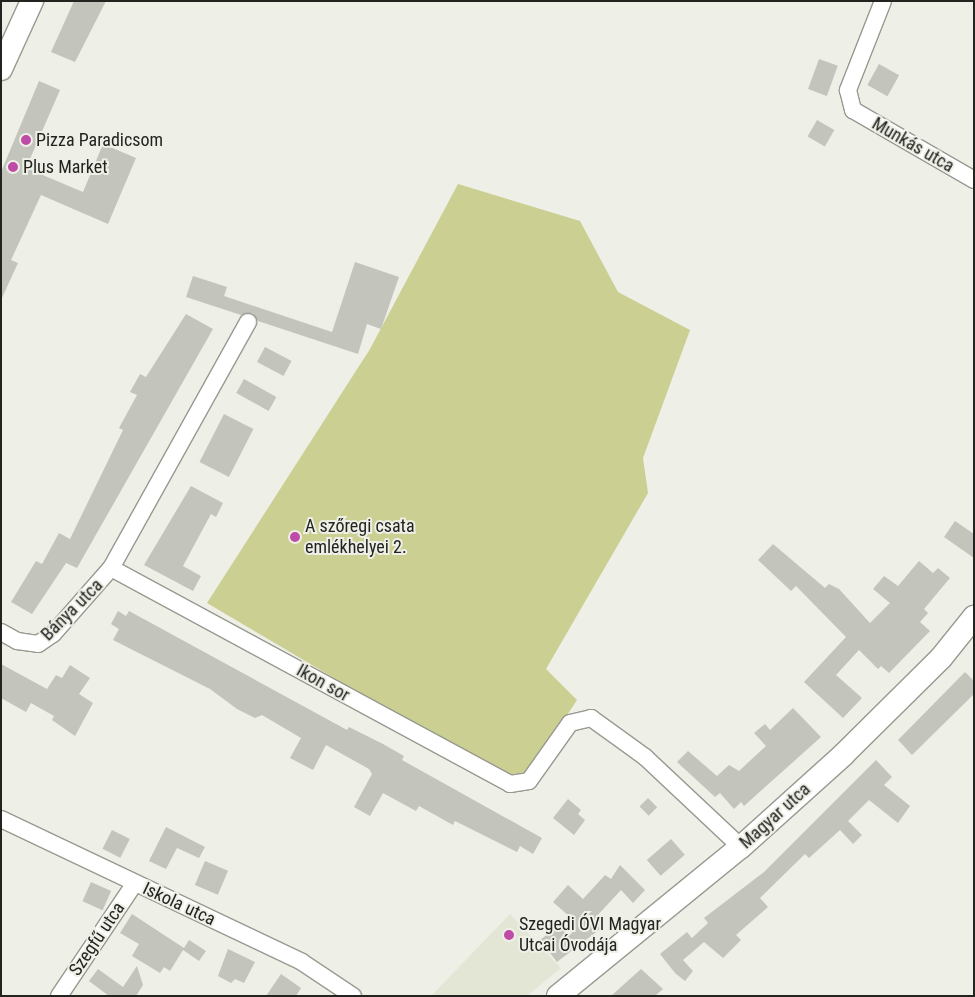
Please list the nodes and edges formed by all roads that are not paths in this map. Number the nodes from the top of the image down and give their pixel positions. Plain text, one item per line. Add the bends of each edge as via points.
1 (32, 1) edge
2 (883, 1) edge
3 (1, 69) edge
4 (974, 180) edge
5 (248, 322) dead end
6 (111, 568) junction
7 (974, 617) edge
8 (1, 632) edge
9 (1, 819) edge
10 (741, 847) junction
11 (134, 883) junction
12 (59, 996) edge
13 (353, 996) edge
14 (558, 996) edge

1 - 3 street
2 - 4 street, Munkás utca via 848,90 853,110
5 - 6 street
6 - 8 street, Bánya utca via 67,620 38,644 17,641
6 - 10 street, Ikon sor via 510,784 529,781 570,723 591,718 645,757
7 - 10 street, Magyar utca via 893,706
9 - 11 street, Iskola utca
10 - 14 street, Magyar utca
11 - 12 street, Szegfű utca
11 - 13 street, Iskola utca via 302,962

